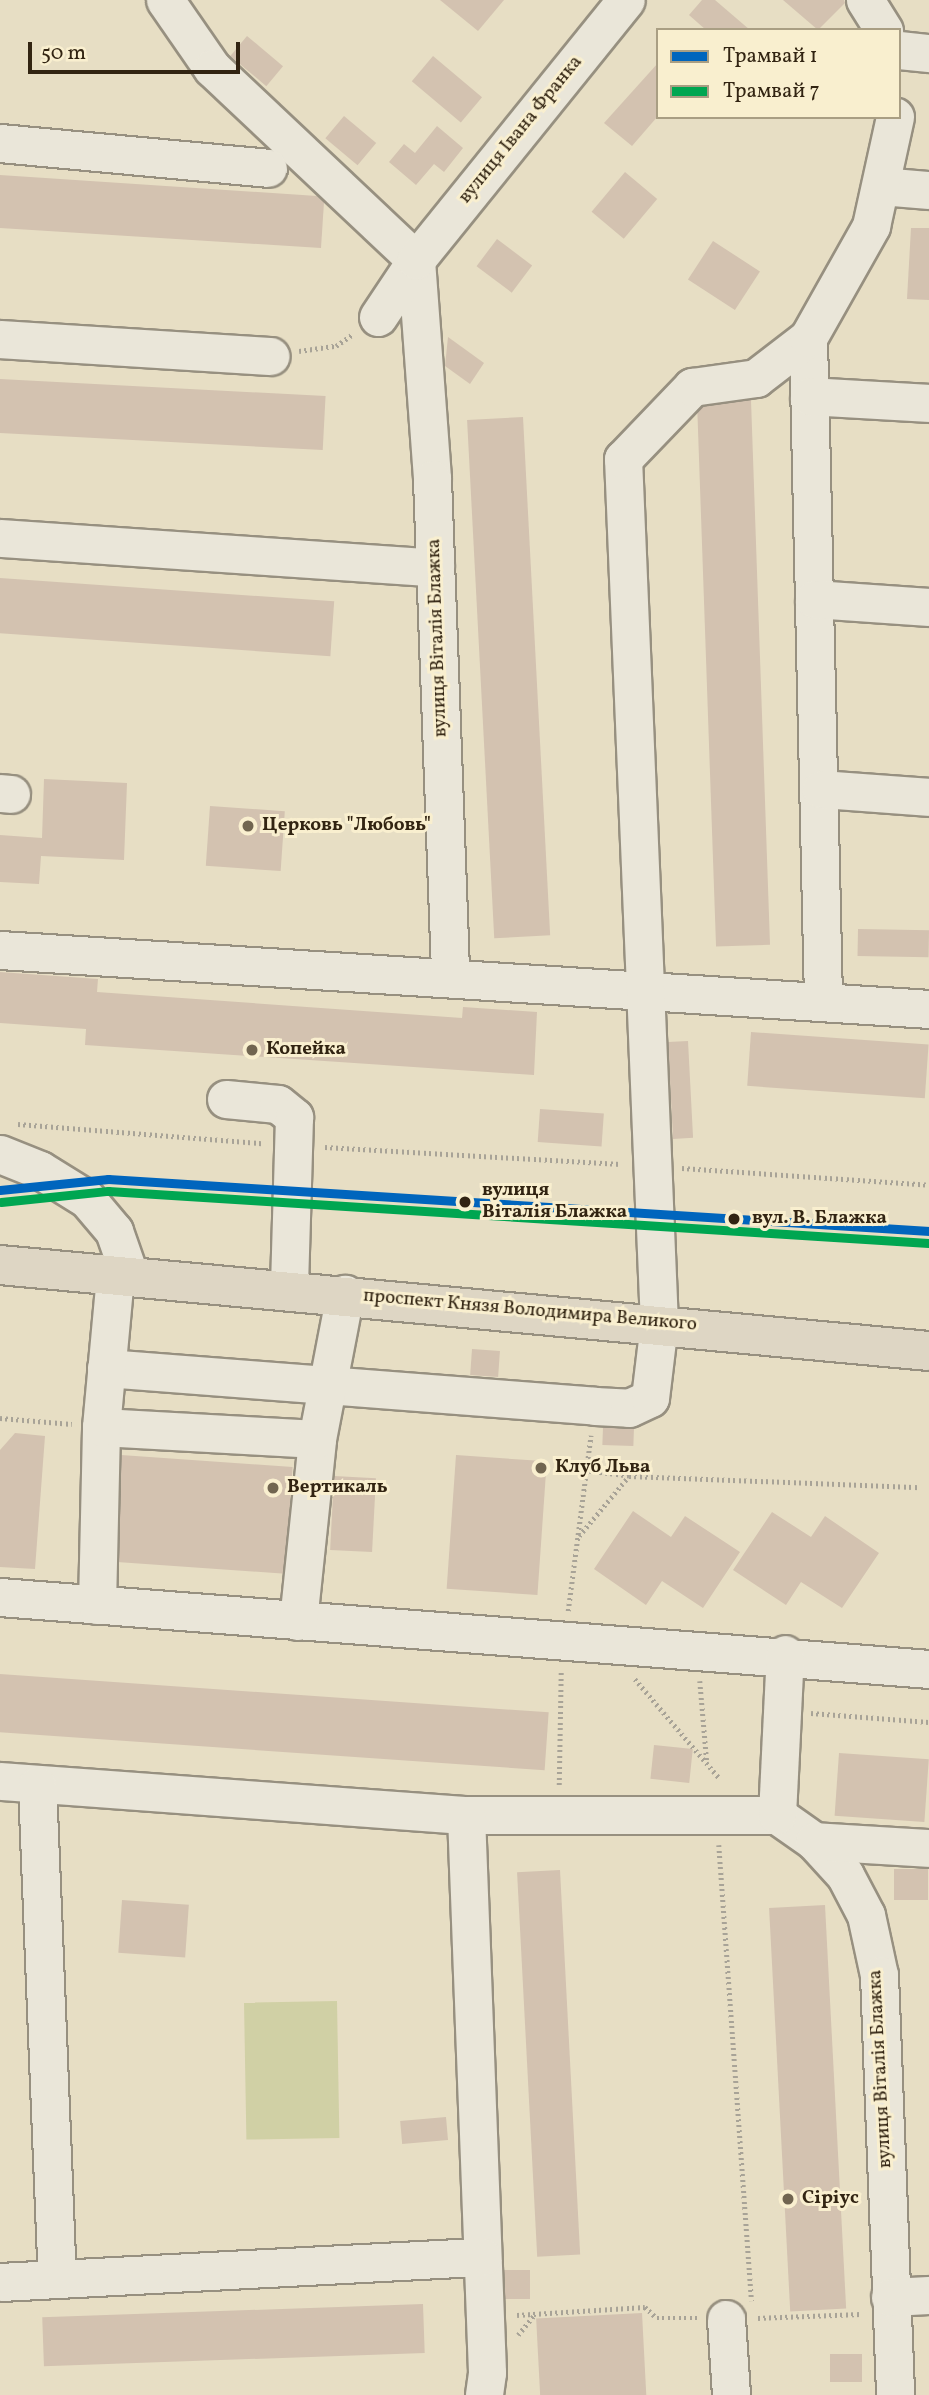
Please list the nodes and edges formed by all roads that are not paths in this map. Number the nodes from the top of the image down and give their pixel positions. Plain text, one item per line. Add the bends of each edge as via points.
1 (165, 0) edge
2 (626, 0) edge
3 (865, 0) edge
4 (883, 28) edge
5 (901, 50) edge
6 (929, 52) edge
7 (895, 119) edge
8 (0, 143) edge
9 (268, 168) dead end
10 (881, 186) junction
11 (929, 190) edge
12 (416, 260) junction
13 (378, 317) road end
14 (808, 338) junction
15 (0, 339) edge
16 (270, 356) road end
17 (809, 396) junction
18 (929, 403) edge
19 (0, 538) edge
20 (435, 568) junction
21 (814, 599) junction
22 (929, 607) edge
23 (821, 789) junction
24 (929, 797) edge
25 (0, 950) edge
26 (450, 976) junction
27 (642, 989) junction
28 (823, 1001) junction
29 (929, 1009) edge
30 (226, 1100) dead end
31 (7, 1139) edge
32 (0, 1265) edge
33 (122, 1276) junction
34 (289, 1288) junction
35 (345, 1294) junction
36 (659, 1324) junction
37 (929, 1351) edge
38 (107, 1367) junction
39 (327, 1389) junction
40 (101, 1427) junction
41 (317, 1439) junction
42 (0, 1597) edge
43 (97, 1605) junction
44 (298, 1621) junction
45 (785, 1654) junction
46 (929, 1669) edge
47 (0, 1781) edge
48 (37, 1785) junction
49 (466, 1815) junction
50 (777, 1815) junction
51 (814, 1841) junction
52 (929, 1849) edge
53 (482, 2257) junction
54 (57, 2279) junction
55 (0, 2282) edge
56 (929, 2295) edge
57 (890, 2305) junction
58 (726, 2319) road end
59 (484, 2395) edge
60 (731, 2395) edge
61 (895, 2395) edge

1 - 12 street via 212,68
2 - 12 street, вулиця Івана Франка
3 - 4 street
5 - 6 street
7 - 10 street
8 - 9 street
10 - 11 street
10 - 14 street via 871,226
12 - 13 street, вулиця Івана Франка
12 - 20 street, вулиця Віталія Блажка
14 - 17 street
14 - 27 street via 756,378 692,387 623,458
15 - 16 street
17 - 18 street
17 - 21 street
19 - 20 street
20 - 26 street, вулиця Віталія Блажка
21 - 22 street
21 - 23 street
23 - 24 street
23 - 28 street
25 - 26 street
26 - 27 street
27 - 28 street
27 - 36 street
28 - 29 street
30 - 34 street via 288,1109 294,1117
31 - 33 street via 40,1170 87,1199 114,1231
32 - 33 highway, проспект Князя Володимира Великого
33 - 34 highway, проспект Князя Володимира Великого
33 - 38 street
34 - 35 highway, проспект Князя Володимира Великого
35 - 36 highway, проспект Князя Володимира Великого
35 - 39 street
36 - 37 highway, проспект Князя Володимира Великого
36 - 39 street via 650,1398 629,1408
38 - 39 street
38 - 40 street
39 - 41 street
40 - 41 street
40 - 43 street
41 - 44 street
42 - 43 street
43 - 44 street
44 - 45 street
45 - 46 street
45 - 50 street
47 - 48 street
48 - 49 street
48 - 54 street
49 - 50 street
49 - 53 street
50 - 51 street, вулиця Віталія Блажка
51 - 52 street
51 - 57 street, вулиця Віталія Блажка via 845,1875 866,1914 879,1975
53 - 54 street
53 - 59 street
54 - 55 street
56 - 57 street
57 - 61 street, вулиця Віталія Блажка
58 - 60 street

